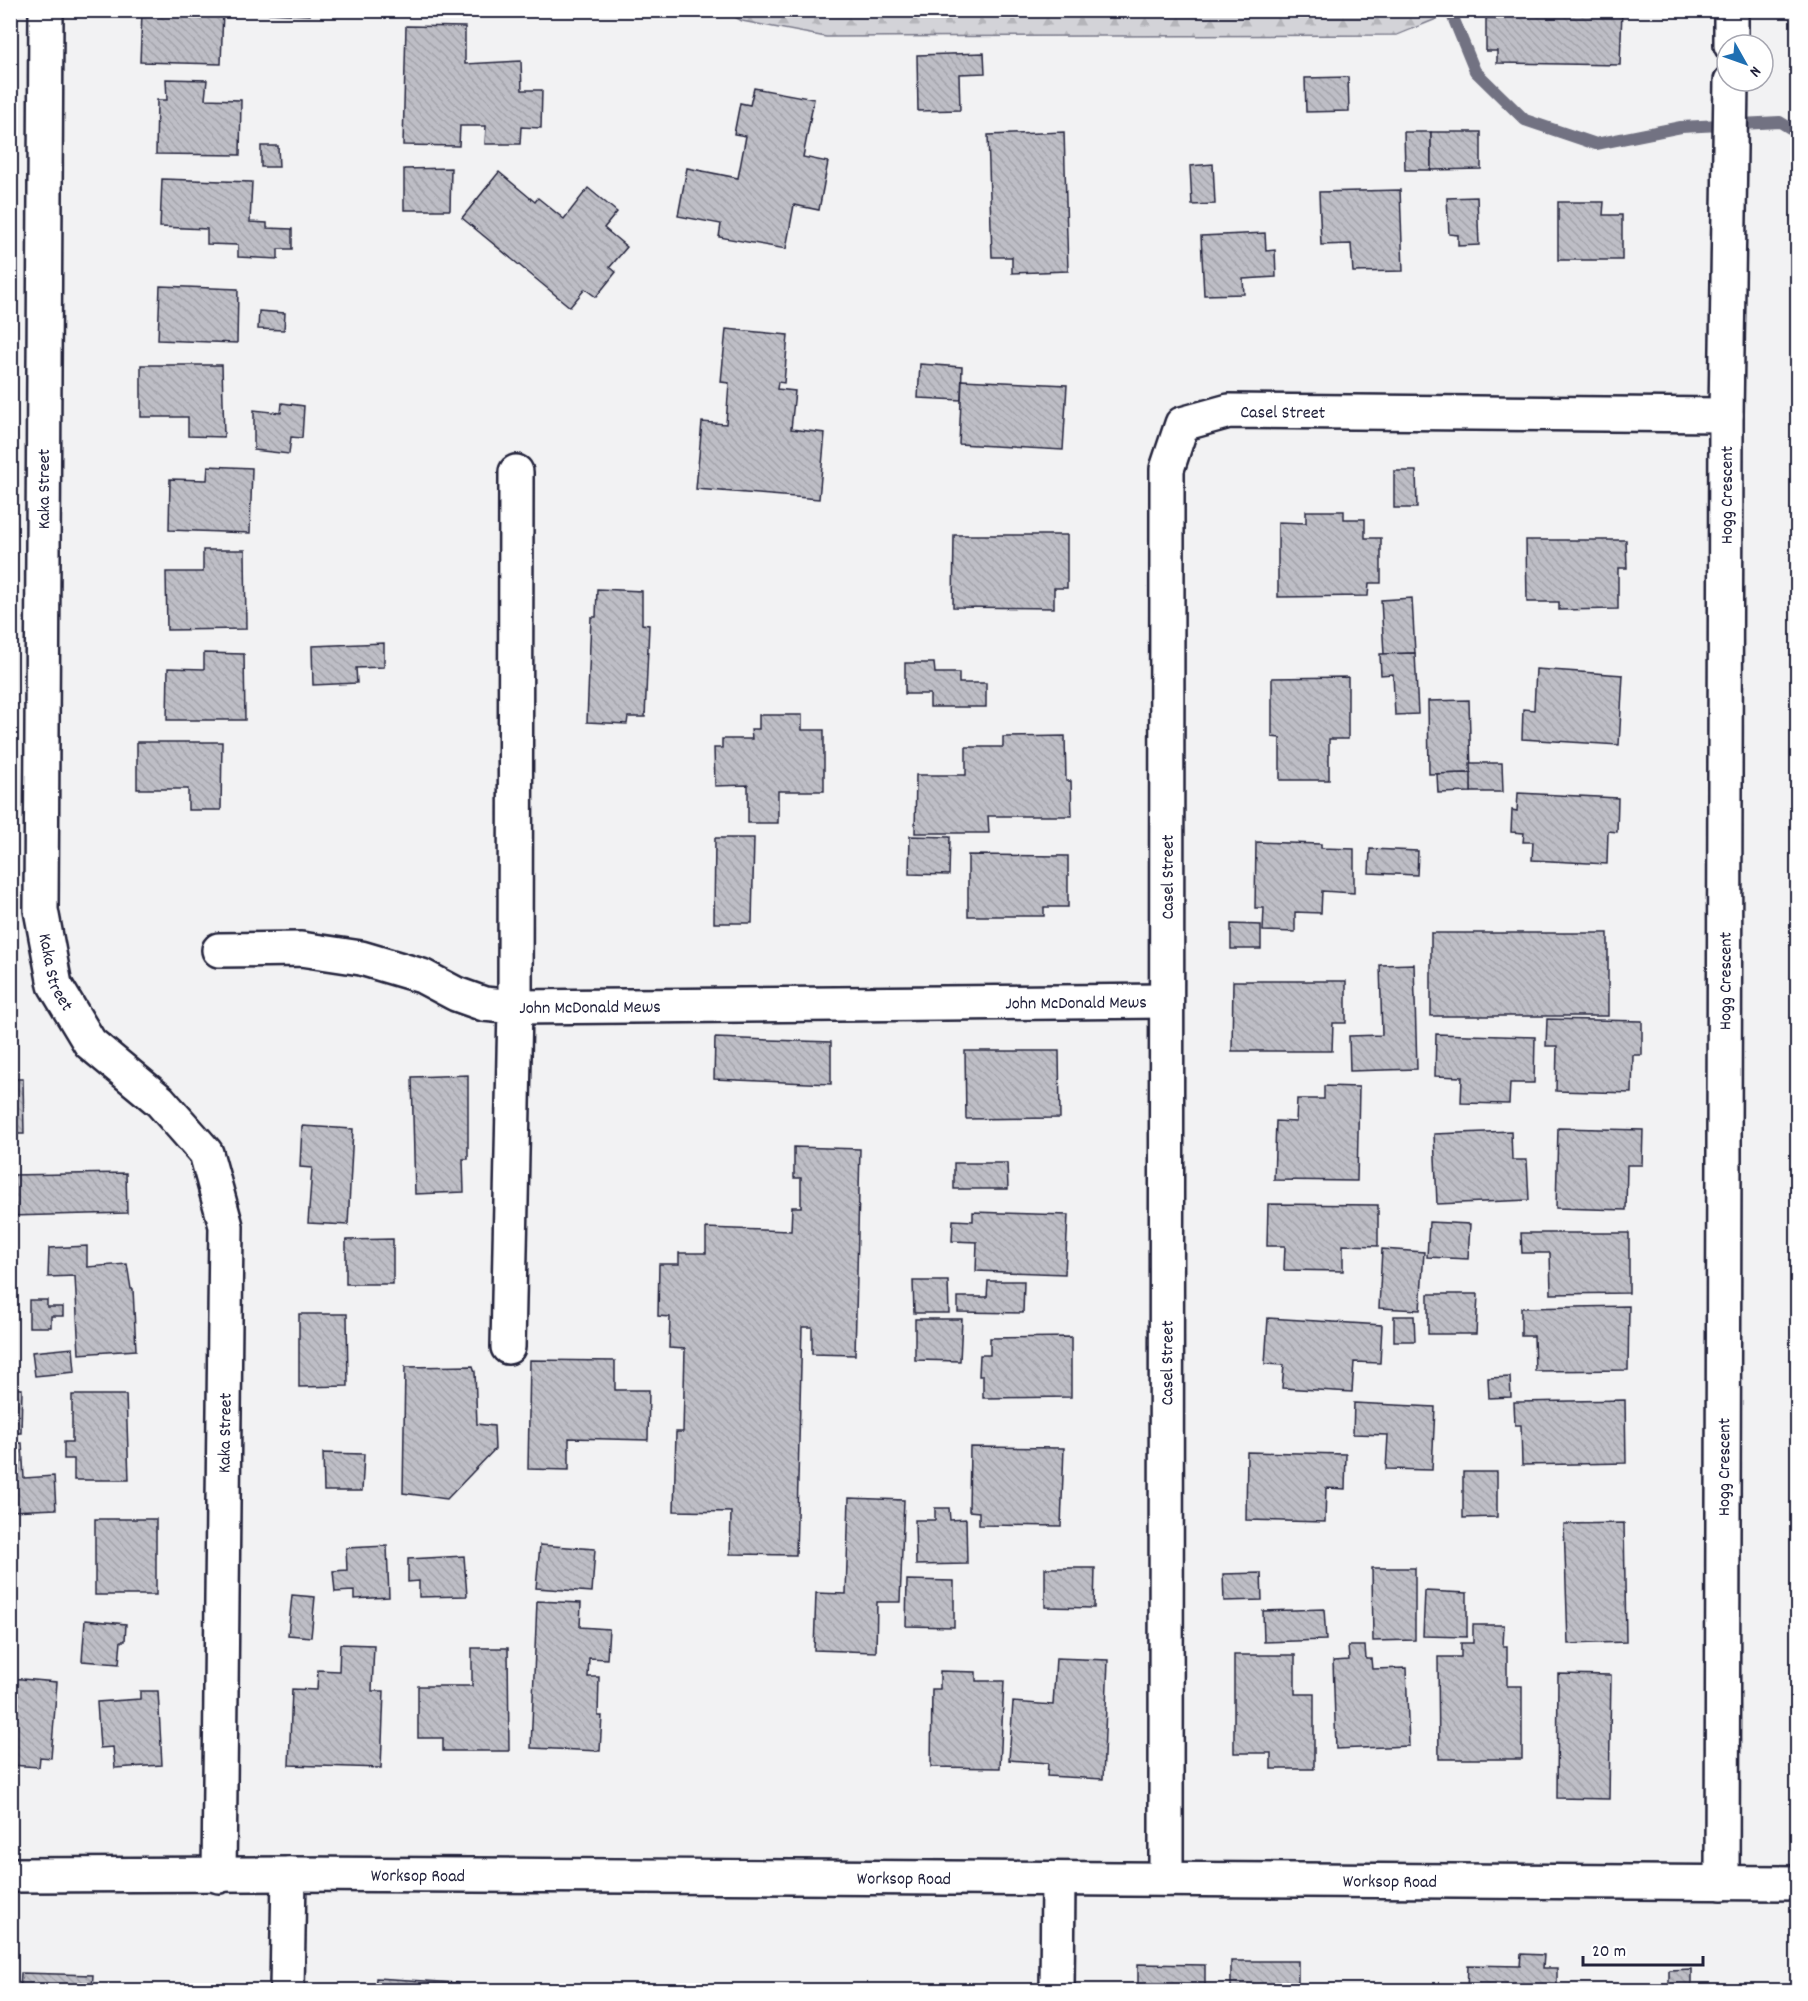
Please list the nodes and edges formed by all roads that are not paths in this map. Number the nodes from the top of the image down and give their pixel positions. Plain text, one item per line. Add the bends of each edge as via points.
1 (46, 10) edge
2 (1731, 10) edge
3 (1731, 33) edge
4 (1731, 93) edge
5 (1726, 414) junction
6 (516, 472) dead end
7 (219, 951) dead end
8 (1166, 1001) junction
9 (515, 1007) junction
10 (508, 1347) dead end
11 (288, 1874) junction
12 (10, 1875) edge
13 (219, 1876) junction
14 (1166, 1879) junction
15 (1058, 1880) junction
16 (1722, 1883) junction
17 (1797, 1883) edge
18 (287, 1990) edge
19 (1057, 1990) edge

1 - 13 street, Kaka Street via 41,910 55,985 90,1043 160,1101 206,1154 226,1226
2 - 3 street
4 - 5 street, Hogg Crescent
5 - 8 street, Casel Street via 1229,411 1182,424 1167,469
5 - 16 street, Hogg Crescent
6 - 9 street, John McDonald Mews
7 - 9 street via 301,949 361,958 422,976 484,1004
8 - 9 street, John McDonald Mews
8 - 14 street, Casel Street
9 - 10 street
11 - 13 street, Worksop Road
11 - 15 street, Worksop Road
11 - 18 street
12 - 13 street, Worksop Road
14 - 15 street, Worksop Road
14 - 16 street, Worksop Road
15 - 19 street
16 - 17 street, Worksop Road

